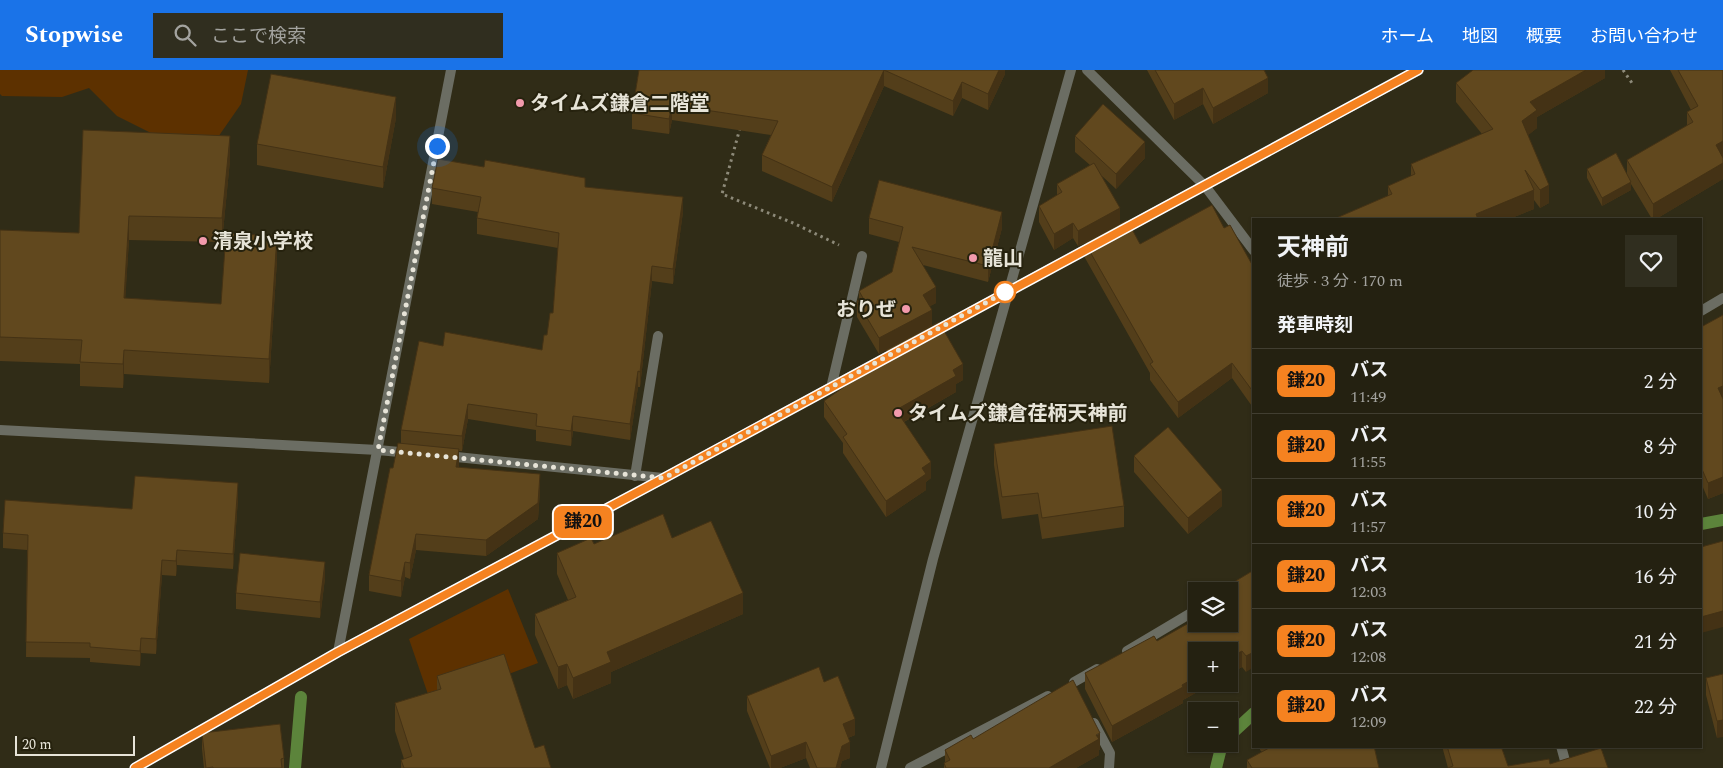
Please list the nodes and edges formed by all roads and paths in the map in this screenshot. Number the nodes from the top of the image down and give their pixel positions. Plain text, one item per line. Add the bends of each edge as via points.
1 (451, 70) edge
2 (1071, 70) edge
3 (1087, 70) edge
4 (1418, 70) edge
5 (1623, 70) edge
6 (1634, 86) dead end
7 (742, 122) edge
8 (1205, 186) junction
9 (1252, 248) edge
10 (862, 256) joint
11 (1009, 290) junction
12 (1723, 298) edge
13 (1702, 310) edge
14 (658, 336) dead end
15 (924, 336) edge
16 (907, 346) edge
17 (831, 388) junction
18 (0, 430) edge
19 (378, 450) junction
20 (417, 454) edge
21 (437, 456) edge
22 (636, 476) junction
23 (664, 478) junction
24 (1252, 578) edge
25 (1238, 586) edge
26 (1188, 615) edge
27 (338, 652) junction
28 (1092, 718) edge
29 (1562, 748) edge
30 (135, 768) edge
31 (881, 768) edge
32 (910, 768) edge
33 (1109, 768) edge
34 (1567, 768) edge

1 - 19 street
2 - 11 street
3 - 8 street
4 - 8 street
5 - 6 path
7 - 10 path via 722,194
8 - 9 street
8 - 11 street
10 - 17 street
11 - 15 street
11 - 31 street via 933,560
12 - 13 street
14 - 22 street
16 - 17 street
17 - 23 street
18 - 19 street
19 - 20 street
19 - 27 street
21 - 22 street
22 - 23 street
23 - 27 street
24 - 25 street
26 - 32 street via 1069,688
27 - 30 street
28 - 33 street via 1110,753
29 - 34 street

